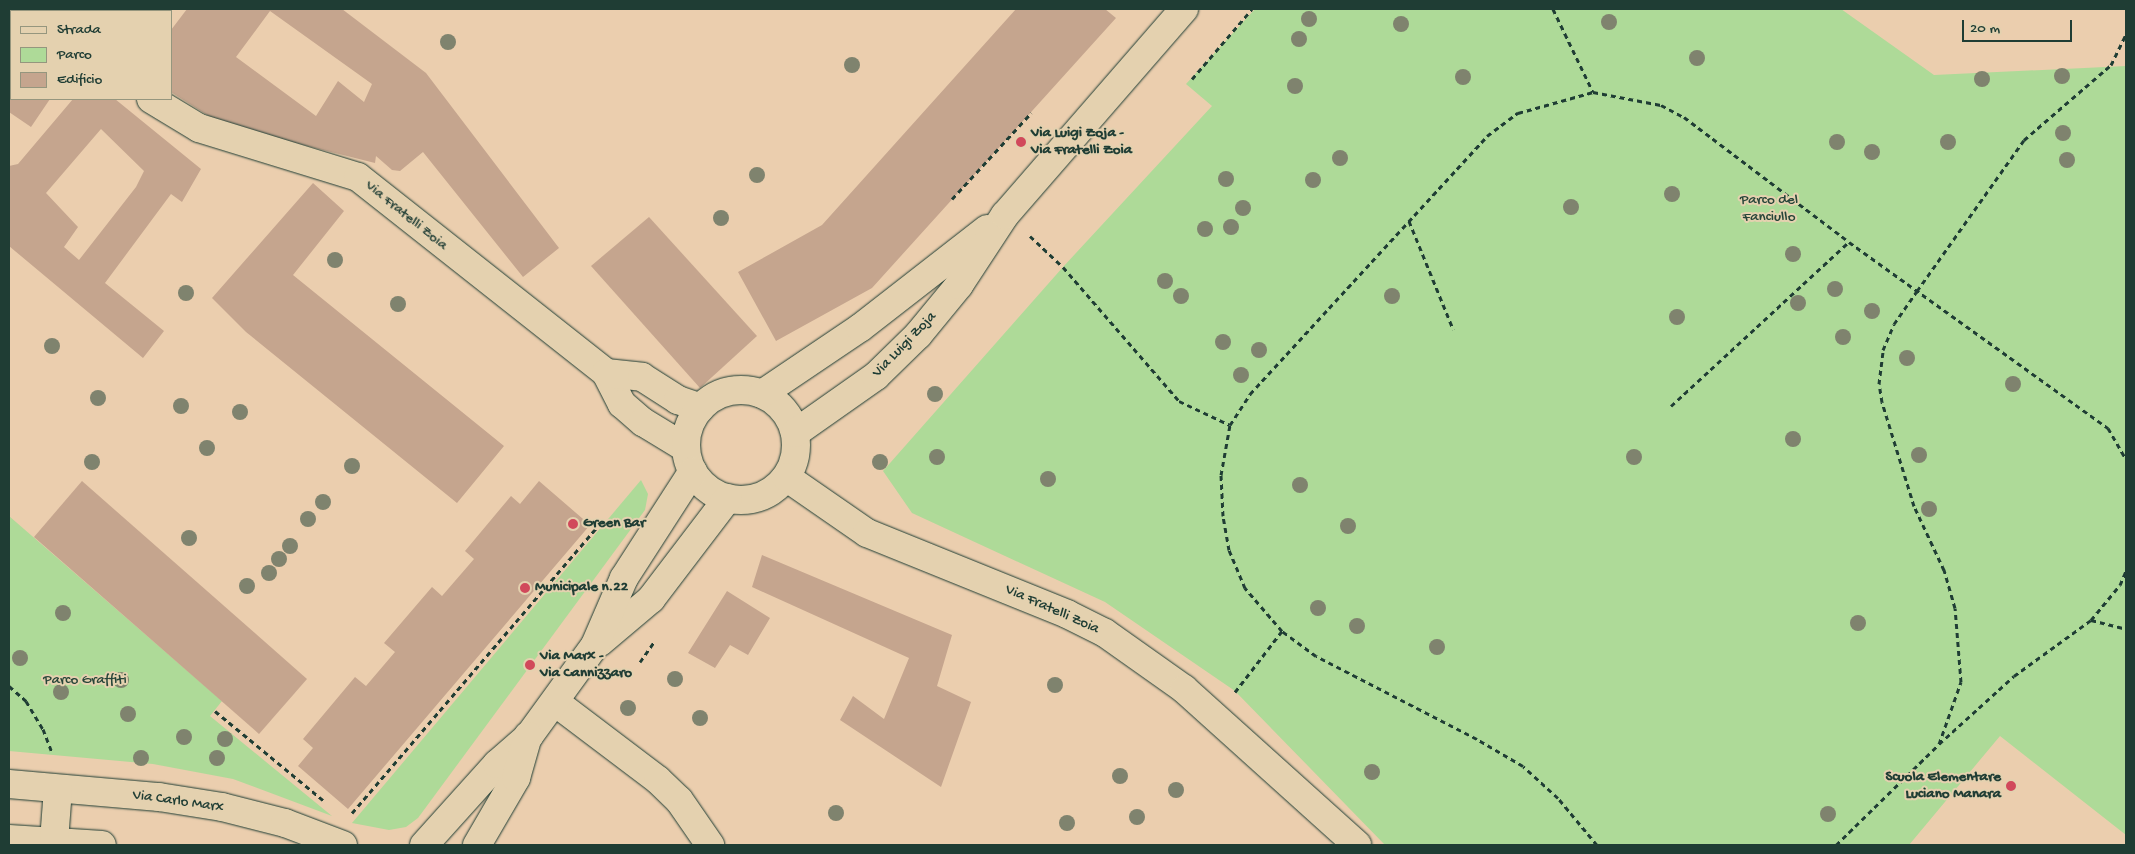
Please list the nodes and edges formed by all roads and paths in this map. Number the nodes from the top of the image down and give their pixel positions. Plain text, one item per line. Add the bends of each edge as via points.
1 (1184, 9) edge
2 (1252, 9) edge
3 (1553, 9) edge
4 (2126, 34) edge
5 (1192, 79) dead end
6 (1593, 92) junction
7 (154, 100) edge
8 (1031, 113) dead end
9 (952, 199) dead end
10 (1006, 214) junction
11 (1409, 221) junction
12 (1849, 242) junction
13 (1916, 290) junction
14 (1453, 329) dead end
15 (606, 373) junction
16 (762, 394) junction
17 (1671, 406) dead end
18 (701, 408) junction
19 (1230, 425) junction
20 (795, 434) junction
21 (2126, 459) edge
22 (690, 460) junction
23 (786, 477) junction
24 (728, 498) junction
25 (597, 527) dead end
26 (2126, 571) edge
27 (2091, 620) junction
28 (2126, 629) edge
29 (1282, 631) junction
30 (595, 645) junction
31 (9, 686) edge
32 (1230, 698) dead end
33 (555, 702) junction
34 (215, 711) dead end
35 (529, 736) junction
36 (1939, 744) junction
37 (52, 753) dead end
38 (9, 784) edge
39 (58, 789) junction
40 (326, 802) dead end
41 (345, 832) edge
42 (9, 839) edge
43 (54, 841) junction
44 (102, 845) edge
45 (424, 845) edge
46 (477, 845) edge
47 (710, 845) edge
48 (1357, 845) edge
49 (1597, 845) edge
50 (1836, 845) edge

1 - 10 street, Via Luigi Zoja
2 - 5 path
3 - 6 path
4 - 13 path via 2111,65 2024,140
6 - 11 path via 1518,113 1487,136
6 - 12 path via 1661,105 1684,116
7 - 15 street, Via Fratelli Zoia via 199,128 358,177
8 - 9 path
10 - 16 street, Via Luigi Zoja via 860,328
10 - 19 path via 1063,266 1179,401
10 - 20 street, Via Luigi Zoja via 959,285 918,335 876,376
11 - 14 path
11 - 19 path via 1250,394
12 - 13 path
12 - 17 path
13 - 21 path via 2108,428
13 - 36 path via 1894,324 1883,350 1879,384 1914,506 1944,570 1955,608 1961,682
15 - 18 street via 642,377 678,400
15 - 22 street, Via Fratelli Zoia via 622,404
16 - 18 street via 729,392 716,396
16 - 20 street via 784,410
18 - 22 street via 690,427
19 - 29 path via 1221,475 1229,550 1245,588
20 - 23 street via 795,455
22 - 24 street, Via Fratelli Zoia via 710,490
22 - 30 street via 624,578
23 - 24 street, Via Fratelli Zoia via 762,496
23 - 48 street, Via Fratelli Zoia via 867,533 1067,614 1105,633 1184,689
24 - 30 street via 652,599
25 - 41 path
26 - 27 path via 2120,585
27 - 28 path
27 - 36 path via 2014,676
29 - 32 path
29 - 49 path via 1316,656 1523,766 1558,798
30 - 33 street
31 - 37 path via 26,701 44,729
33 - 35 street
33 - 47 street via 658,780 679,800
34 - 40 path
35 - 45 street via 497,764
35 - 46 street via 516,778
36 - 50 path
38 - 39 street, Via Carlo Marx
39 - 41 street, Via Carlo Marx via 159,797
39 - 43 street
42 - 43 street
43 - 44 street

